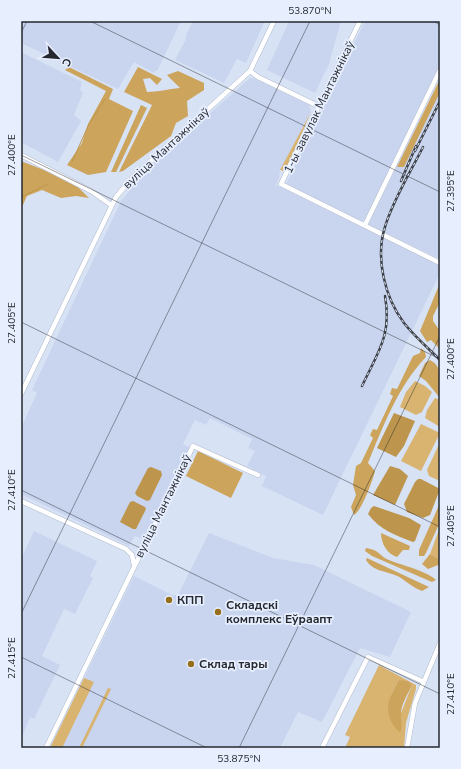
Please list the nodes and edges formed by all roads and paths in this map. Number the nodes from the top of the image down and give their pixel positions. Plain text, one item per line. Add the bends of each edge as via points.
1 (274, 21) edge
2 (360, 21) edge
3 (440, 70) edge
4 (250, 71) junction
5 (318, 106) junction
6 (21, 155) edge
7 (111, 206) junction
8 (365, 225) junction
9 (440, 263) edge
10 (21, 394) edge
11 (258, 476) dead end
12 (21, 501) edge
13 (141, 551) junction
14 (130, 552) junction
15 (134, 566) junction
16 (440, 643) edge
17 (422, 681) junction
18 (46, 748) edge
19 (322, 748) edge
20 (407, 748) edge

1 - 4 street, вуліца Мантажнікаў
2 - 5 street, 1-ы завулак Мантажнікаў
3 - 8 street
4 - 5 street
4 - 7 street, вуліца Мантажнікаў via 133,178 121,190
5 - 8 street, 1-ы завулак Мантажнікаў via 281,184
6 - 7 street via 82,185
7 - 10 street, вуліца Мантажнікаў
8 - 9 street, 1-ы завулак Мантажнікаў
11 - 13 street, вуліца Мантажнікаў via 193,446
12 - 14 street, вуліца Мантажнікаў
13 - 14 street
13 - 15 street, вуліца Мантажнікаў
14 - 15 street, вуліца Мантажнікаў
15 - 18 street, вуліца Мантажнікаў
16 - 17 street
17 - 19 street via 368,658
17 - 20 street via 415,703

